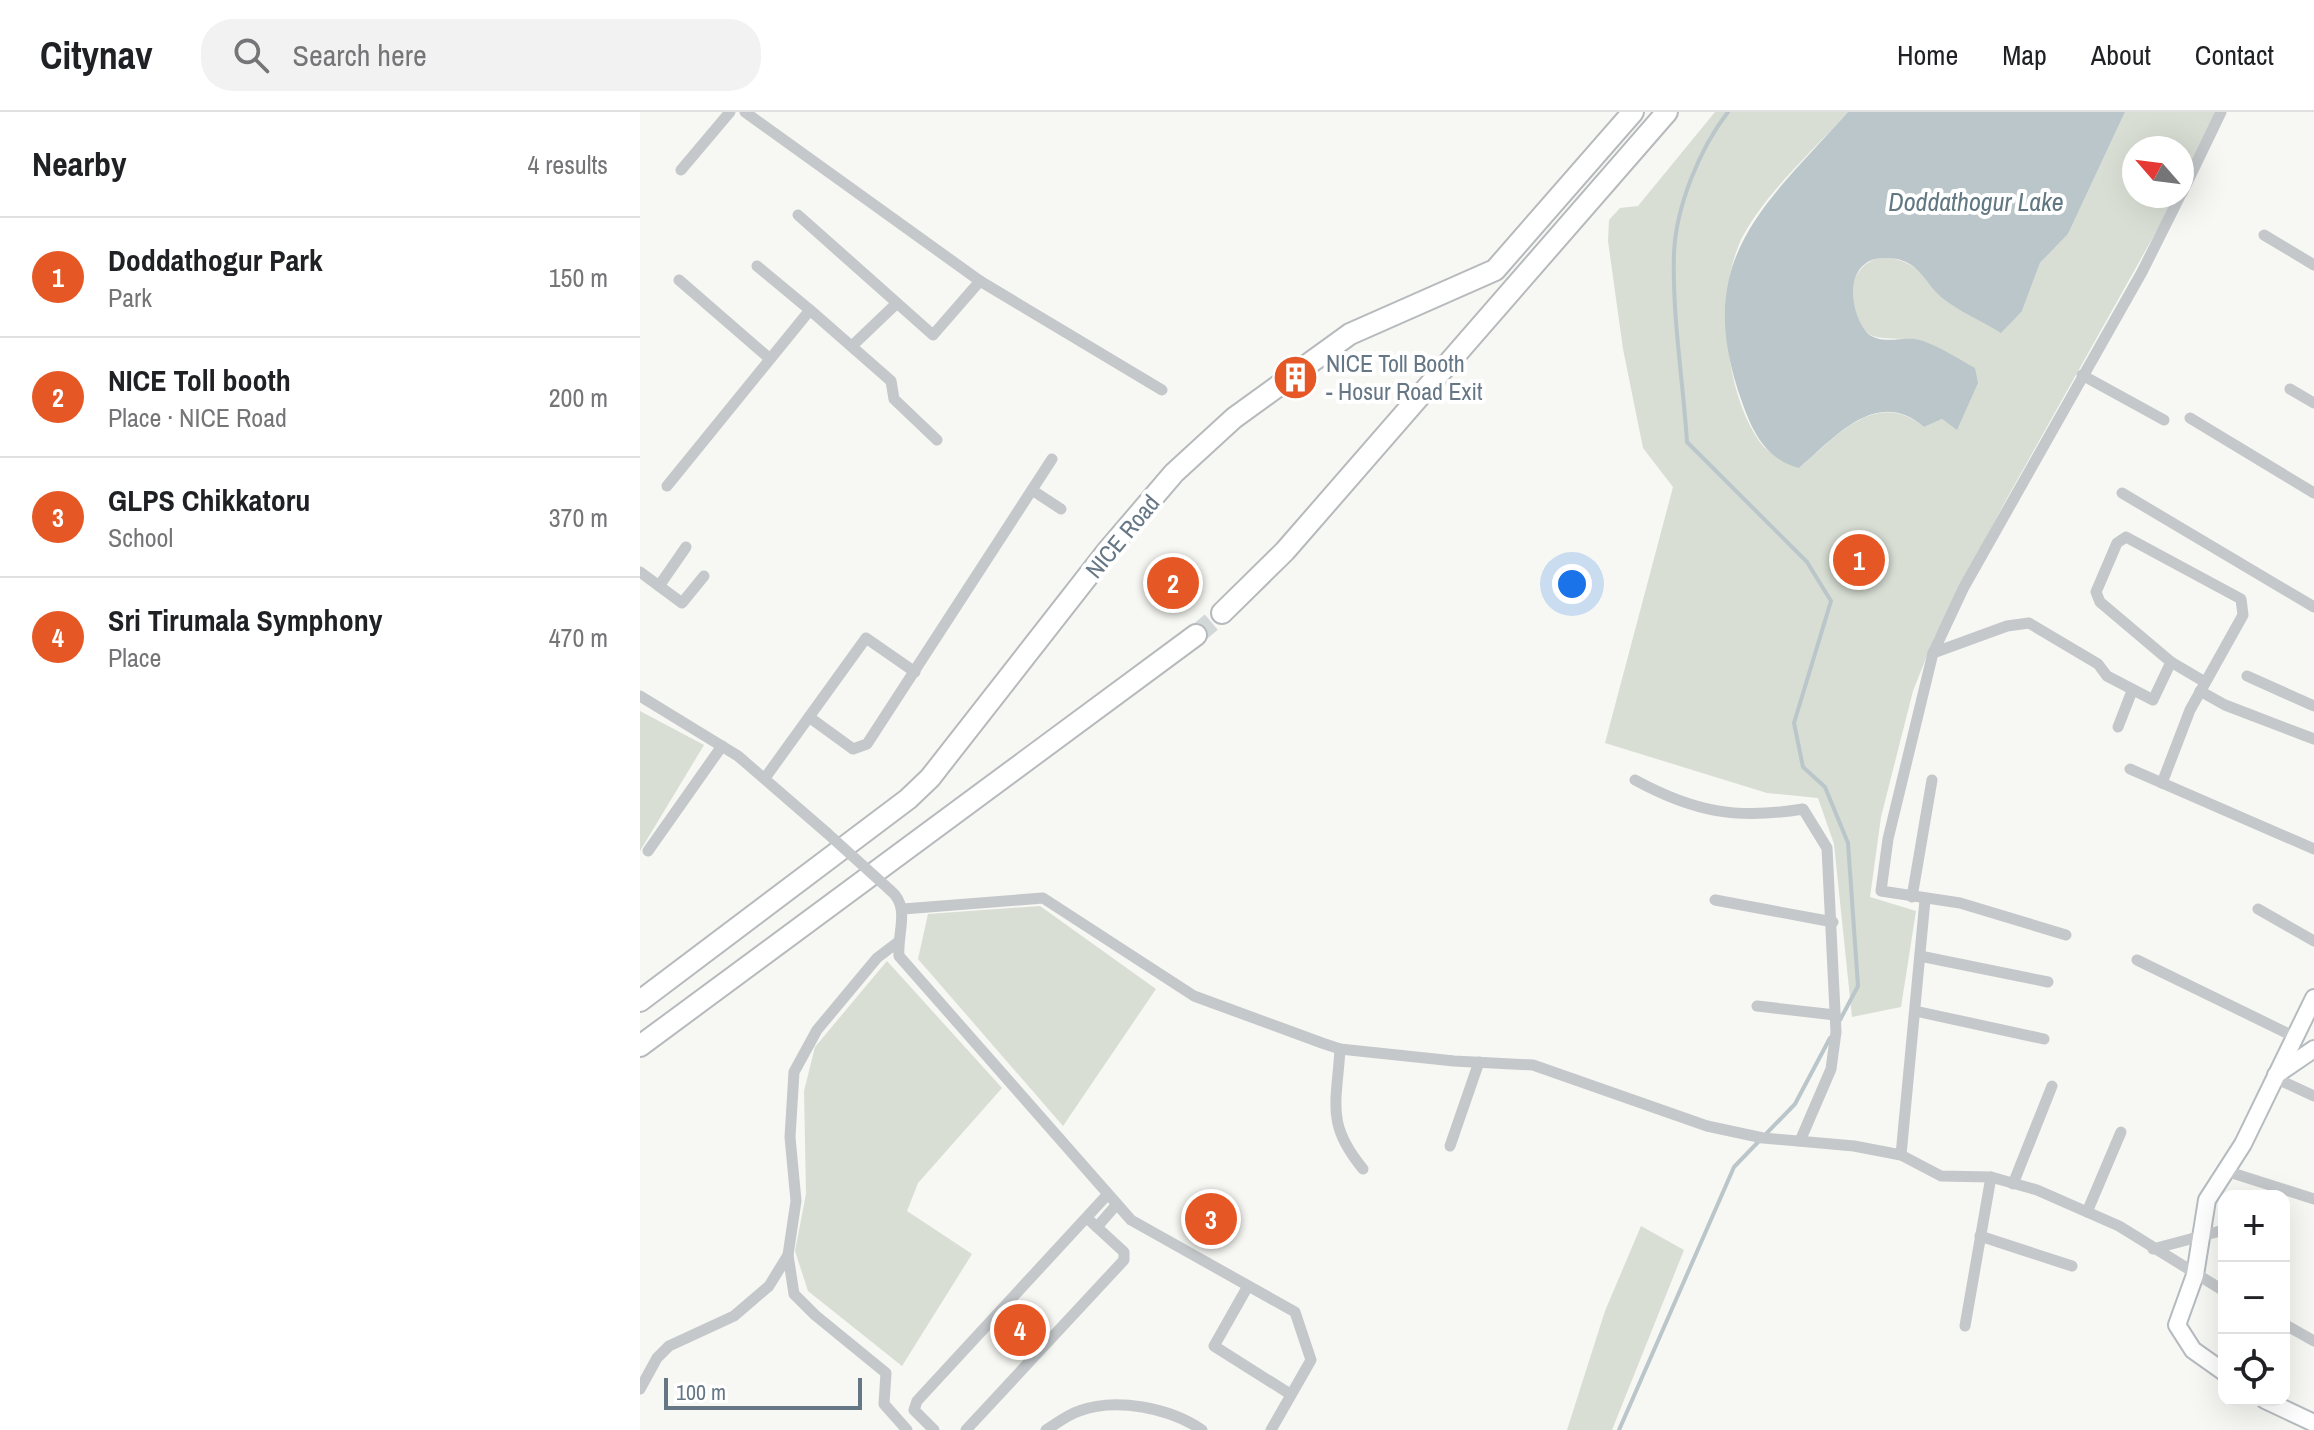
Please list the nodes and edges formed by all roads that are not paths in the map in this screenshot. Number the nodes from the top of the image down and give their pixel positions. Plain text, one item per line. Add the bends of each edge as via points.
1 (730, 112) edge
2 (745, 112) edge
3 (1633, 112) edge
4 (1667, 112) edge
5 (2221, 112) edge
6 (2194, 167) edge
7 (681, 170) dead end
8 (2174, 208) edge
9 (798, 215) dead end
10 (2264, 235) dead end
11 (2314, 265) edge
12 (757, 266) dead end
13 (679, 280) dead end
14 (980, 281) junction
15 (897, 303) junction
16 (810, 310) junction
17 (852, 346) junction
18 (770, 359) junction
19 (2082, 375) junction
20 (2290, 389) dead end
21 (1162, 390) dead end
22 (2314, 403) edge
23 (2190, 418) dead end
24 (2164, 420) dead end
25 (937, 440) dead end
26 (1052, 459) dead end
27 (667, 486) dead end
28 (1032, 490) junction
29 (2122, 493) dead end
30 (2314, 493) edge
31 (1061, 509) dead end
32 (686, 547) dead end
33 (640, 572) edge
34 (704, 576) dead end
35 (659, 586) junction
36 (2314, 607) edge
37 (1222, 613) tunnel mouth
38 (1196, 635) tunnel mouth
39 (1933, 653) junction
40 (2171, 662) junction
41 (915, 672) junction
42 (2247, 676) dead end
43 (2203, 686) junction
44 (2132, 691) junction
45 (640, 696) edge
46 (2314, 706) edge
47 (809, 717) junction
48 (2118, 727) dead end
49 (2314, 739) edge
50 (722, 746) junction
51 (2130, 769) dead end
52 (765, 778) junction
53 (1635, 780) dead end
54 (1932, 780) dead end
55 (2162, 783) junction
56 (2314, 849) edge
57 (648, 851) dead end
58 (1912, 897) junction
59 (1715, 900) dead end
60 (1925, 900) junction
61 (903, 909) junction
62 (2258, 909) dead end
63 (1833, 922) junction
64 (2066, 935) dead end
65 (2314, 941) edge
66 (898, 942) junction
67 (1920, 956) junction
68 (2137, 960) dead end
69 (2048, 982) dead end
70 (2314, 998) edge
71 (640, 1001) edge
72 (1757, 1006) dead end
73 (1915, 1011) junction
74 (1835, 1015) junction
75 (2293, 1036) junction
76 (2044, 1039) dead end
77 (640, 1046) edge
78 (1340, 1049) junction
79 (2314, 1049) edge
80 (1479, 1062) junction
81 (2273, 1077) junction
82 (2052, 1086) dead end
83 (2314, 1096) edge
84 (2121, 1132) dead end
85 (1800, 1141) junction
86 (1450, 1146) dead end
87 (1901, 1155) junction
88 (1363, 1169) dead end
89 (2226, 1171) junction
90 (1991, 1177) junction
91 (2013, 1184) junction
92 (2275, 1190) edge
93 (2290, 1195) edge
94 (1113, 1199) junction
95 (2314, 1199) edge
96 (2087, 1212) junction
97 (1092, 1222) junction
98 (2218, 1231) edge
99 (2200, 1234) junction
100 (1980, 1236) junction
101 (2153, 1249) junction
102 (788, 1255) junction
103 (2072, 1266) dead end
104 (2195, 1275) junction
105 (1248, 1286) junction
106 (2218, 1288) edge
107 (1965, 1326) dead end
108 (2290, 1327) edge
109 (2314, 1341) edge
110 (2218, 1368) edge
111 (640, 1389) edge
112 (1290, 1394) junction
113 (2278, 1406) edge
114 (2314, 1423) edge
115 (1278, 1427) edge
116 (907, 1430) edge
117 (934, 1430) edge
118 (966, 1430) edge
119 (1046, 1430) edge
120 (1202, 1430) edge

1 - 7 street
2 - 14 street
3 - 71 highway, NICE Road via 1495,270 1350,334 1234,418 1174,473 1109,549 930,778
4 - 37 highway via 1285,551
5 - 6 street
8 - 19 street
9 - 15 street
10 - 11 street
12 - 16 street
13 - 18 street
14 - 15 street via 933,335
14 - 21 street
15 - 17 street
16 - 17 street
16 - 18 street
17 - 25 street via 891,381 894,399
18 - 27 street
19 - 24 street
19 - 39 street
20 - 22 street
23 - 30 street
26 - 28 street
28 - 31 street
28 - 41 street
29 - 36 street
32 - 35 street
33 - 35 street
34 - 35 street via 682,603
38 - 77 highway
39 - 44 street via 2029,623
39 - 58 street via 1888,839 1881,891
40 - 43 street
40 - 43 street via 2100,602 2096,592 2117,543 2126,537 2241,599 2243,615
40 - 44 street via 2153,700
41 - 47 street via 861,748 853,749
41 - 47 street via 866,638
42 - 46 street
43 - 49 street via 2225,705
43 - 55 street
44 - 48 street
45 - 50 street
47 - 52 street
50 - 52 street
50 - 57 street
51 - 55 street
52 - 61 street, bridge via 900,897
53 - 63 street via 1666,797 1724,813 1749,816 1803,809 1827,848
54 - 58 street
55 - 56 street
58 - 60 street
59 - 63 street
60 - 64 street via 1960,903
60 - 67 street
61 - 66 street
61 - 78 street via 1043,898 1194,996
62 - 65 street
63 - 74 street
66 - 94 street via 899,956
66 - 102 street via 861,975 798,1060 790,1137 796,1201
67 - 69 street
67 - 73 street
68 - 75 street
70 - 75 street
72 - 74 street
73 - 76 street
73 - 87 street
74 - 85 street via 1836,1052
75 - 81 street
78 - 80 street
78 - 88 street via 1335,1124
79 - 81 street
80 - 85 street via 1533,1065 1707,1126
80 - 86 street
81 - 83 street
81 - 89 street
82 - 91 street
84 - 96 street
85 - 87 street
87 - 90 street via 1941,1176
89 - 92 street
89 - 99 street via 2207,1200
90 - 91 street
90 - 100 street
91 - 96 street
93 - 95 street
94 - 97 street
94 - 105 street via 1131,1220
96 - 101 street
97 - 117 street via 914,1405
97 - 118 street via 1124,1252 1124,1260
98 - 99 street
99 - 101 street
99 - 104 street
100 - 103 street
100 - 107 street
101 - 104 street
102 - 111 street via 769,1286 734,1316 669,1346
102 - 116 street via 794,1294 886,1373 884,1404
104 - 106 street
104 - 110 street via 2177,1325 2193,1350
105 - 112 street via 1295,1312 1311,1360
105 - 112 street via 1214,1346
108 - 109 street
112 - 115 street
113 - 114 street
119 - 120 street via 1079,1411 1106,1405 1160,1411

